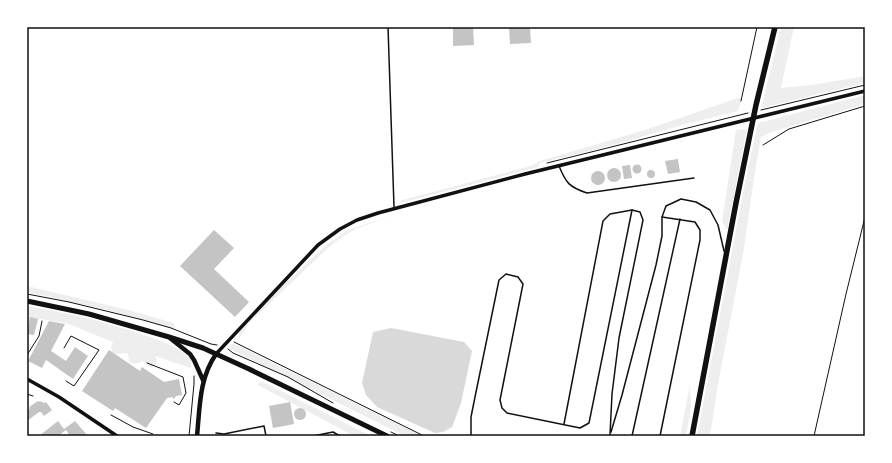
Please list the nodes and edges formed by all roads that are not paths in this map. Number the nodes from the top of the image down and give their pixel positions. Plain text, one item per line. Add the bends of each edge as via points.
1 (388, 27) edge
2 (775, 27) edge
3 (865, 91) edge
4 (559, 166) junction
5 (694, 178) dead end
6 (394, 209) junction
7 (632, 210) junction
8 (662, 216) junction
9 (680, 219) junction
10 (725, 261) junction
11 (27, 301) edge
12 (169, 337) junction
13 (216, 354) junction
14 (27, 379) edge
15 (203, 380) junction
16 (564, 425) junction
17 (216, 433) dead end
18 (117, 436) edge
19 (197, 436) edge
20 (266, 436) edge
21 (313, 436) edge
22 (340, 436) edge
23 (387, 436) edge
24 (471, 436) edge
25 (610, 436) edge
26 (632, 436) edge
27 (660, 436) edge
28 (692, 436) edge

1 - 6 lane
2 - 10 main road via 756,104
3 - 4 street
4 - 5 lane via 567,182 573,188 587,194
4 - 6 street
6 - 13 street via 357,220 329,236 286,278
7 - 16 lane via 610,214 603,221
7 - 16 lane via 589,423 580,428
7 - 25 lane via 640,212 643,220 619,338
8 - 9 lane
8 - 10 lane via 666,206 681,199 696,202 710,210 724,245
8 - 25 lane via 662,236 656,265
9 - 26 lane
9 - 27 lane via 695,222 700,230 700,240
10 - 28 main road
11 - 12 main road via 89,314
12 - 13 main road
12 - 15 street via 190,354
13 - 15 street
13 - 23 main road
14 - 18 street
15 - 19 street
16 - 24 lane via 507,414 502,408 500,400 522,284 518,277 506,274 499,280 475,397
17 - 20 lane via 224,434 264,426
21 - 22 lane via 333,432

